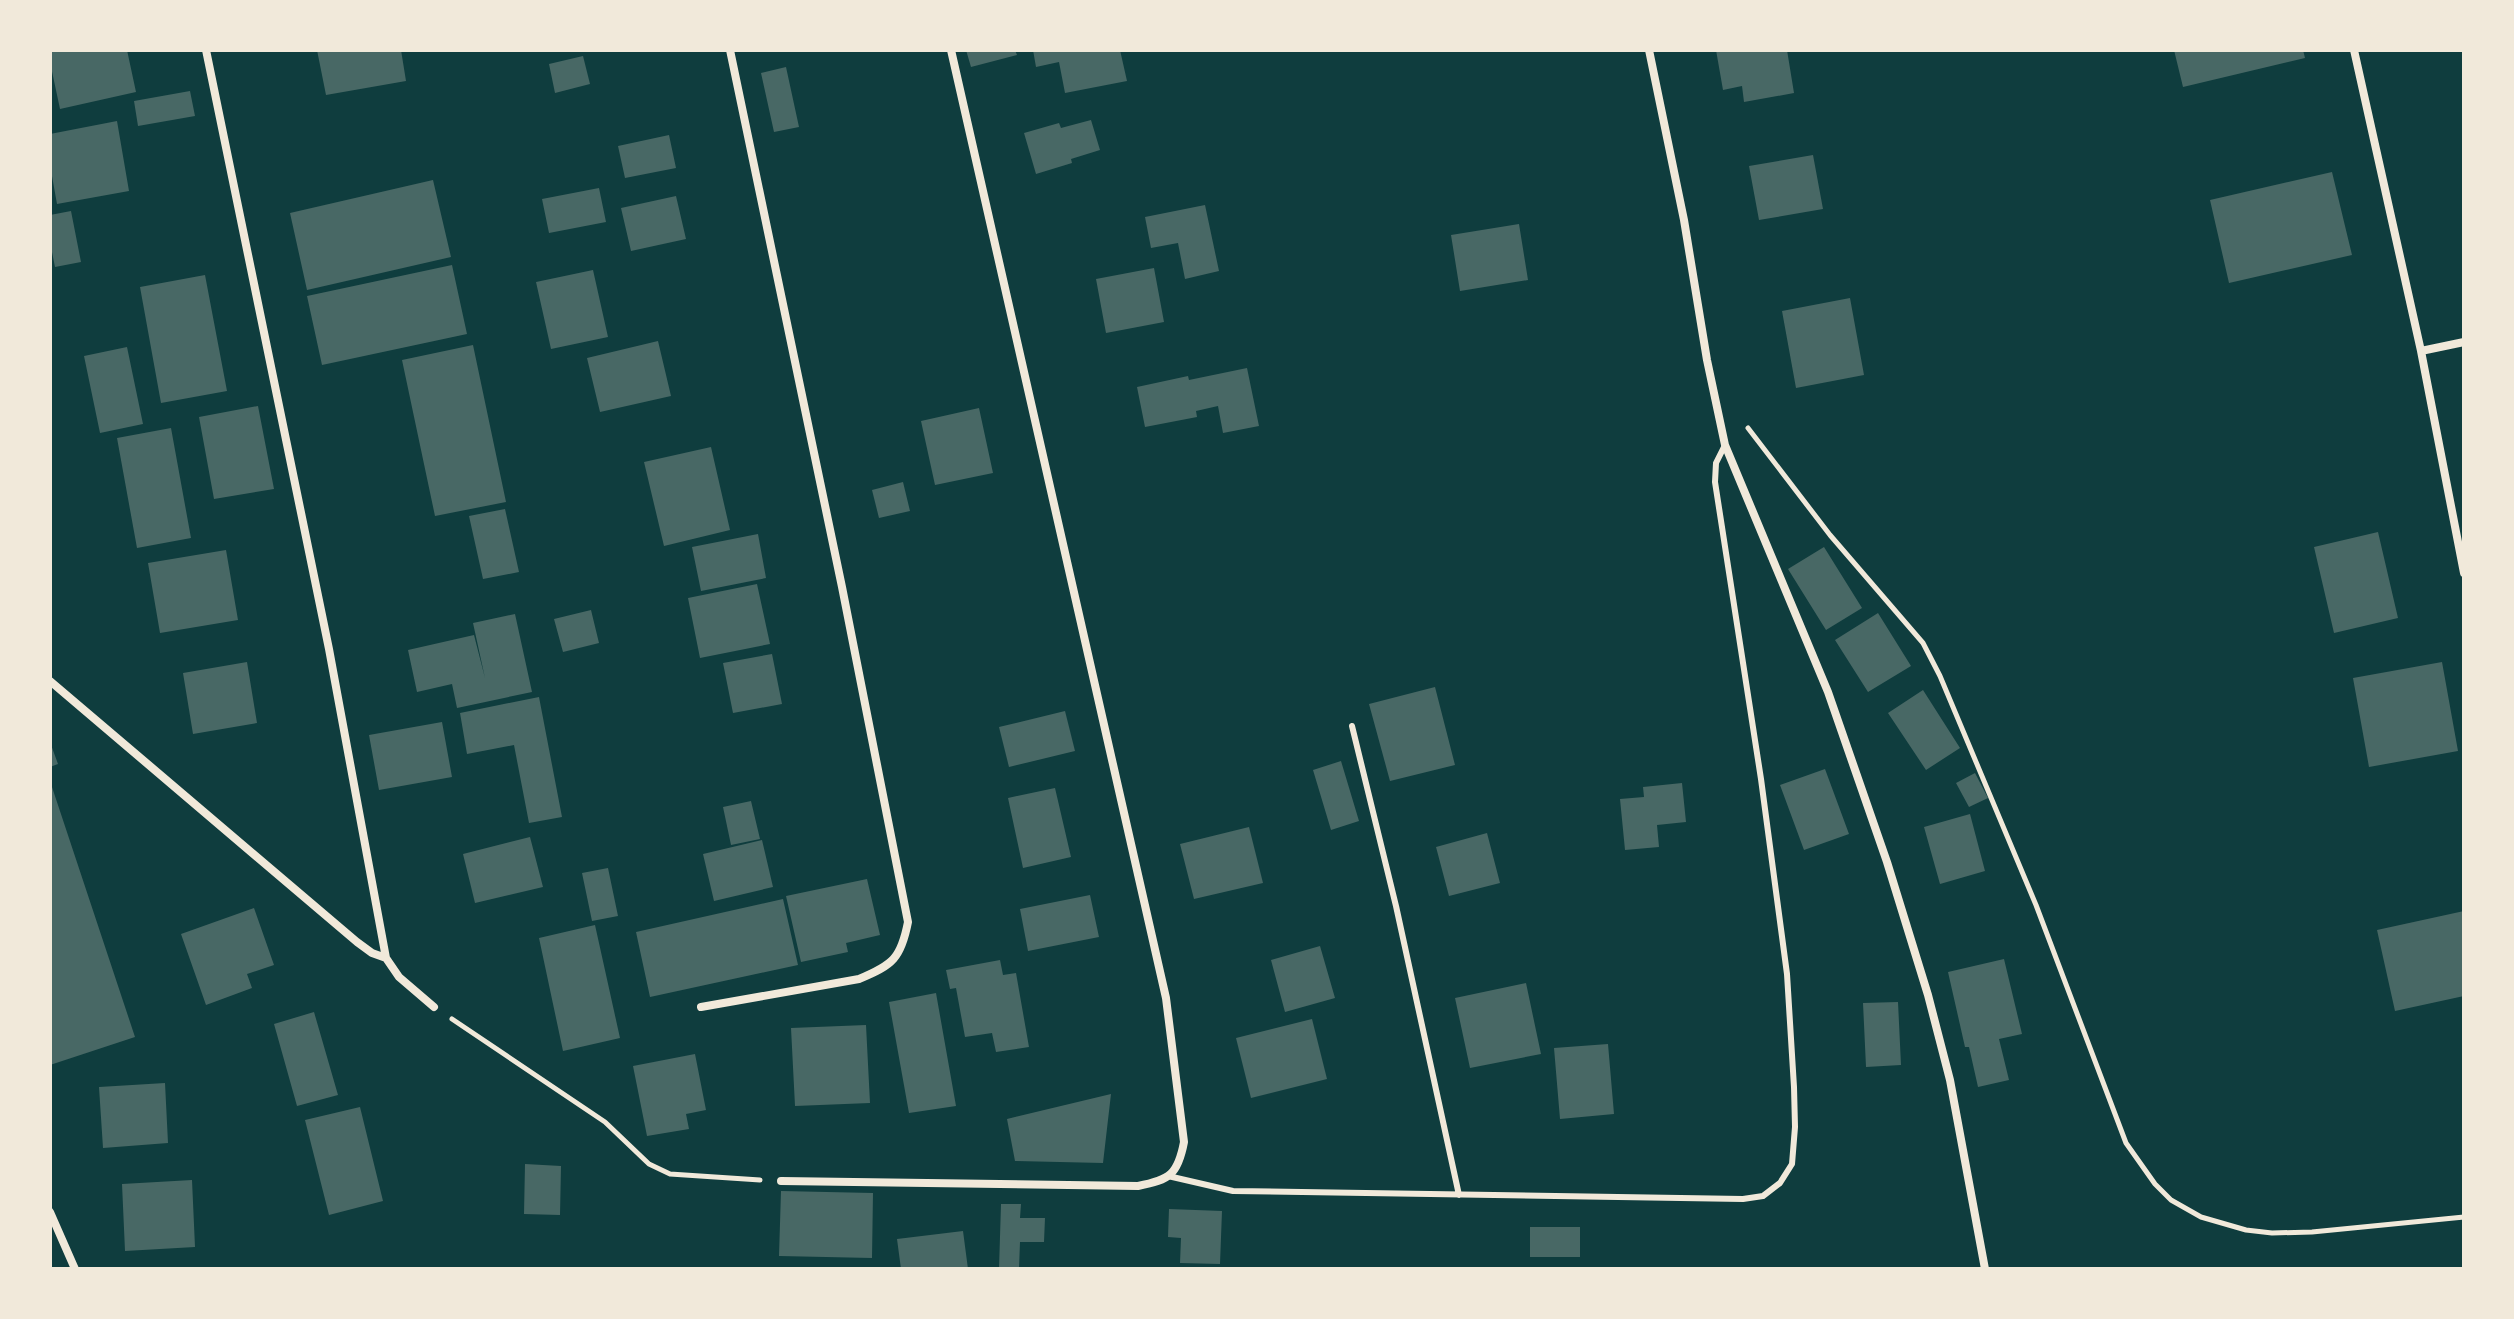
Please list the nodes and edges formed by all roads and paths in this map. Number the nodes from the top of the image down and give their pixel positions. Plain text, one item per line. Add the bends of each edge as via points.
1 (206, 50) edge
2 (730, 50) edge
3 (951, 50) edge
4 (1649, 50) edge
5 (2354, 50) edge
6 (2464, 342) edge
7 (2421, 351) junction
8 (1718, 407) junction
9 (1725, 445) junction
10 (2464, 573) edge
11 (50, 681) edge
12 (1352, 726) dead end
13 (386, 958) junction
14 (434, 1007) joint
15 (701, 1007) dead end
16 (1168, 1176) junction
17 (781, 1181) joint
18 (1459, 1195) junction
19 (50, 1212) edge
20 (2464, 1217) edge
21 (75, 1269) edge
22 (1985, 1269) edge

1 - 13 street via 329,649
2 - 15 street via 908,922 895,960 878,972
3 - 16 street via 1166,998 1184,1142 1180,1164
4 - 8 street
5 - 7 street
6 - 7 street
7 - 10 street
8 - 9 street
8 - 20 path via 1749,429 1830,535 1923,643 2036,905 2126,1143 2155,1184 2201,1217 2272,1233
9 - 18 lane via 1715,482 1787,974 1795,1113 1792,1164 1763,1196 1743,1199
9 - 22 street via 1828,692 1887,862 1950,1080
11 - 13 street via 357,942
12 - 18 lane
13 - 14 street via 399,977
14 - 17 path via 605,1122 649,1164 670,1174
16 - 17 street via 1156,1183 1110,1188
16 - 18 lane via 1233,1191
19 - 21 street

